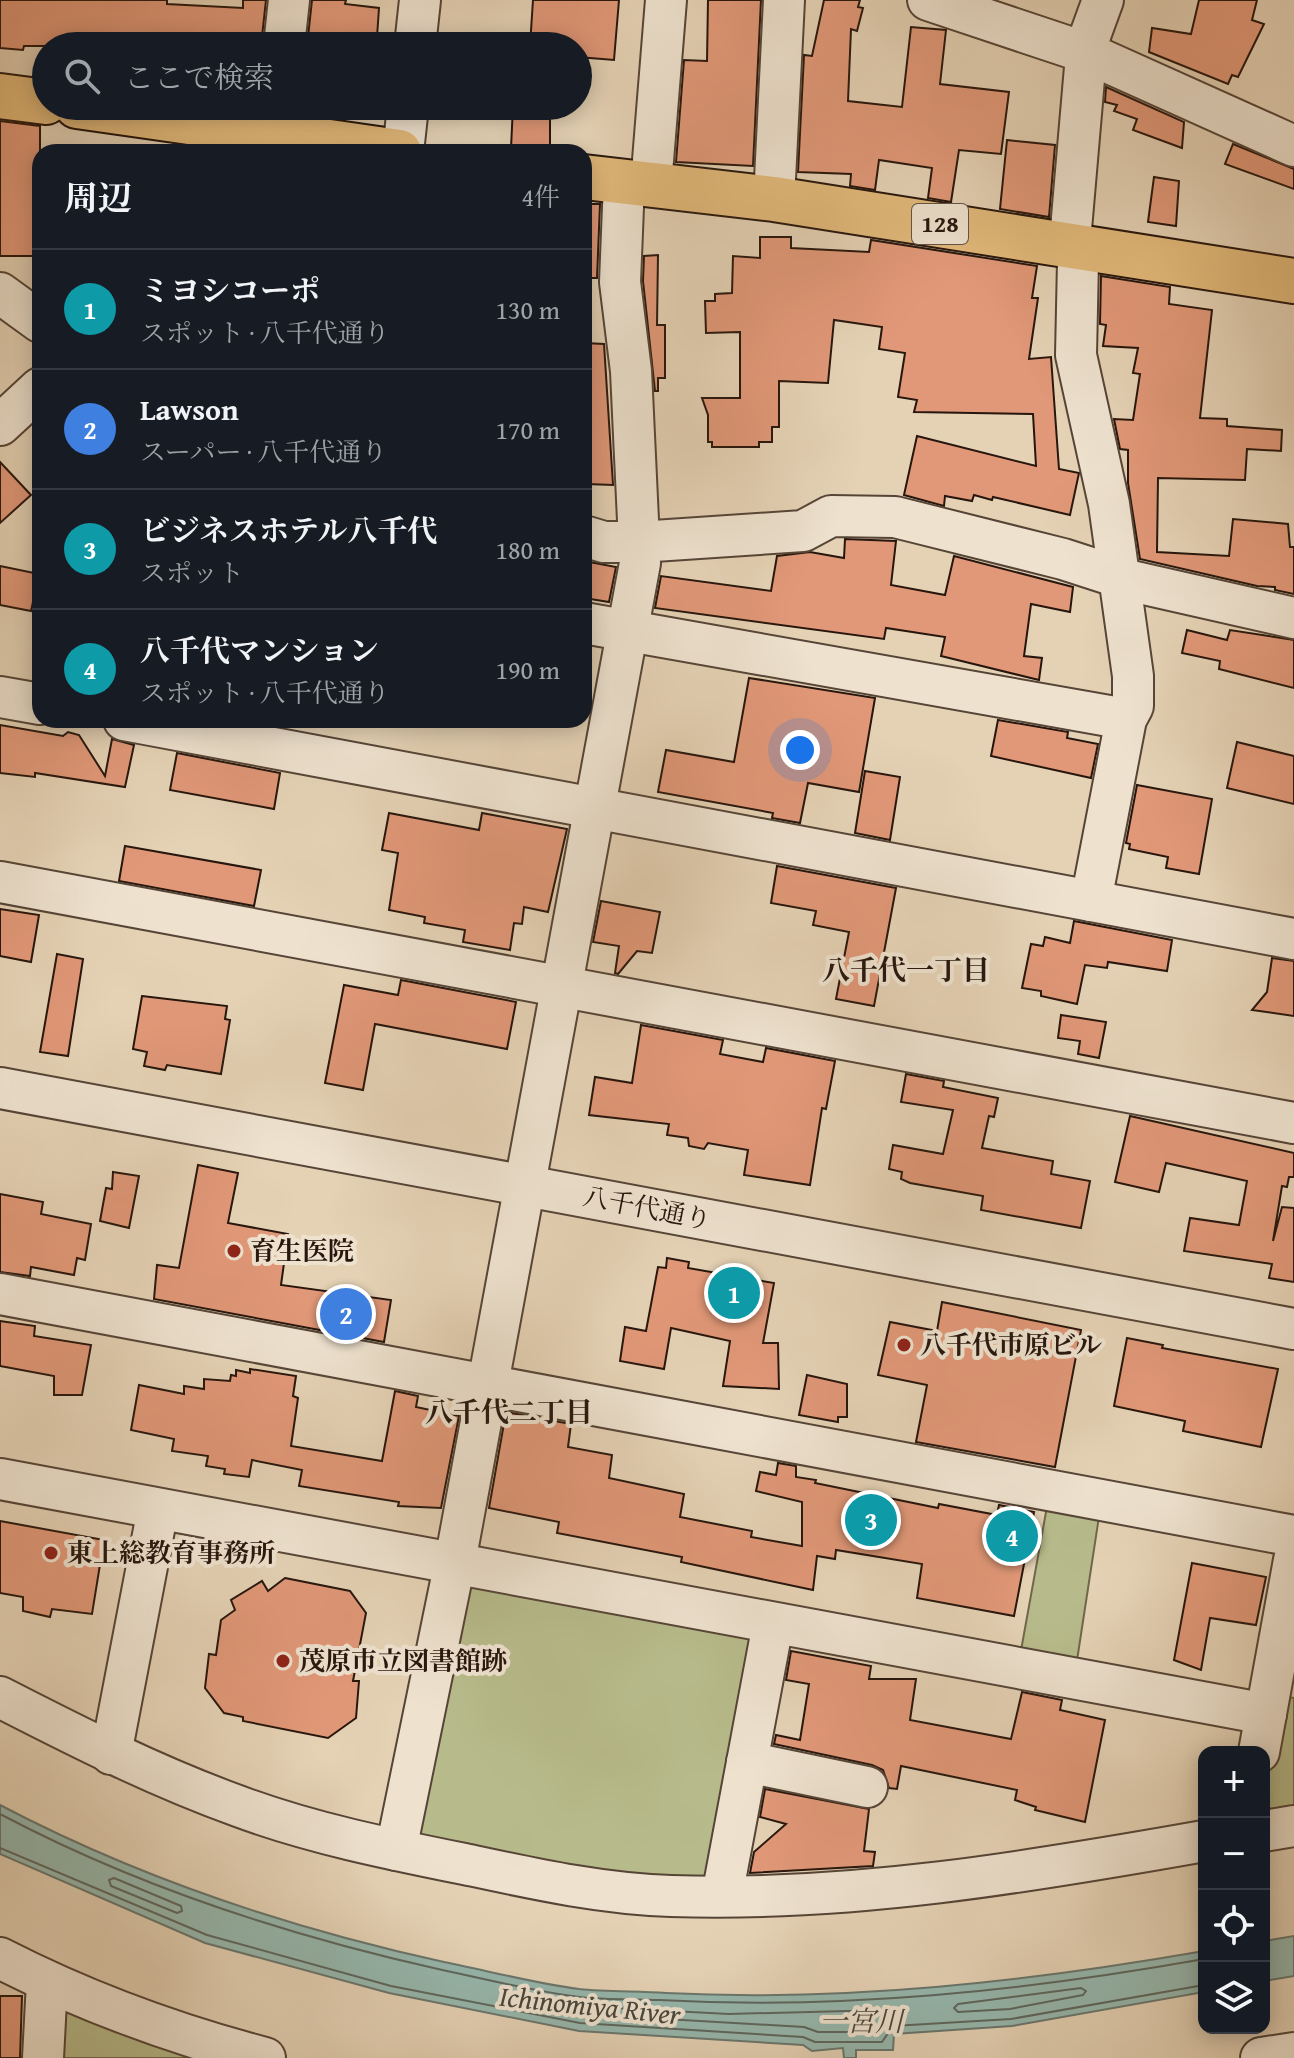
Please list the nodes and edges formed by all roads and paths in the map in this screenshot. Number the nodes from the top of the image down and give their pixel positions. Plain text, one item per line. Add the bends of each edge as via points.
1 (289, 0) edge
2 (420, 0) edge
3 (666, 0) edge
4 (784, 0) edge
5 (928, 0) edge
6 (1103, 0) edge
7 (286, 32) edge
8 (417, 32) edge
9 (1087, 53) junction
10 (0, 96) edge
11 (32, 100) edge
12 (278, 120) edge
13 (406, 120) edge
14 (370, 144) edge
15 (402, 144) edge
16 (1294, 146) edge
17 (620, 182) edge
18 (774, 199) junction
19 (1074, 245) junction
20 (1294, 281) edge
21 (0, 293) edge
22 (32, 316) edge
23 (32, 395) edge
24 (0, 425) edge
25 (592, 538) edge
26 (639, 542) junction
27 (1118, 576) junction
28 (1294, 618) edge
29 (592, 624) edge
30 (628, 631) junction
31 (0, 697) edge
32 (32, 703) edge
33 (1126, 719) junction
34 (166, 728) edge
35 (594, 809) junction
36 (0, 882) edge
37 (1091, 901) junction
38 (1294, 939) edge
39 (561, 987) junction
40 (0, 1088) edge
41 (1294, 1123) edge
42 (526, 1185) junction
43 (0, 1294) edge
44 (1294, 1329) edge
45 (489, 1384) junction
46 (0, 1479) edge
47 (158, 1509) junction
48 (1294, 1536) edge
49 (1294, 1560) edge
50 (455, 1562) junction
51 (773, 1624) junction
52 (0, 1697) edge
53 (1262, 1733) edge
54 (111, 1754) junction
55 (747, 1762) junction
56 (867, 1787) dead end
57 (1294, 1826) edge
58 (1270, 1830) edge
59 (1198, 1842) edge
60 (396, 1850) junction
61 (722, 1896) junction
62 (0, 1958) edge
63 (47, 1982) junction
64 (1294, 2053) edge
65 (43, 2058) edge
66 (265, 2058) edge
67 (1261, 2058) edge

1 - 7 street
2 - 8 street
3 - 17 street
4 - 18 street
5 - 9 street
6 - 9 street
9 - 16 street
9 - 19 street via 1071,229
10 - 11 highway
12 - 14 highway
13 - 15 street
17 - 18 highway, 128
17 - 26 street via 620,282 631,371
18 - 19 highway, 128
19 - 20 highway, 128
19 - 27 street via 1076,355 1109,504
21 - 22 street
23 - 24 street
25 - 26 street
26 - 27 street via 803,531 831,516 895,517
26 - 30 street
27 - 28 street
27 - 33 street via 1133,676 1133,706
29 - 30 street
30 - 33 street
30 - 35 street
31 - 32 street
33 - 37 street
34 - 35 street
35 - 37 street
35 - 39 street
36 - 39 street
37 - 38 street
39 - 41 street
39 - 42 street
40 - 42 street, 八千代通り
42 - 44 street, 八千代通り
42 - 45 street
43 - 45 street
45 - 48 street
45 - 50 street
46 - 47 street
47 - 50 street
47 - 54 street
49 - 53 street
50 - 51 street
50 - 60 street
51 - 53 street
51 - 55 street
52 - 54 street
54 - 60 street via 240,1807
55 - 56 street
55 - 61 street
57 - 58 street
59 - 61 street via 886,1888
60 - 61 street via 611,1891
62 - 63 street
63 - 65 street
63 - 66 street via 207,2043
64 - 67 street

